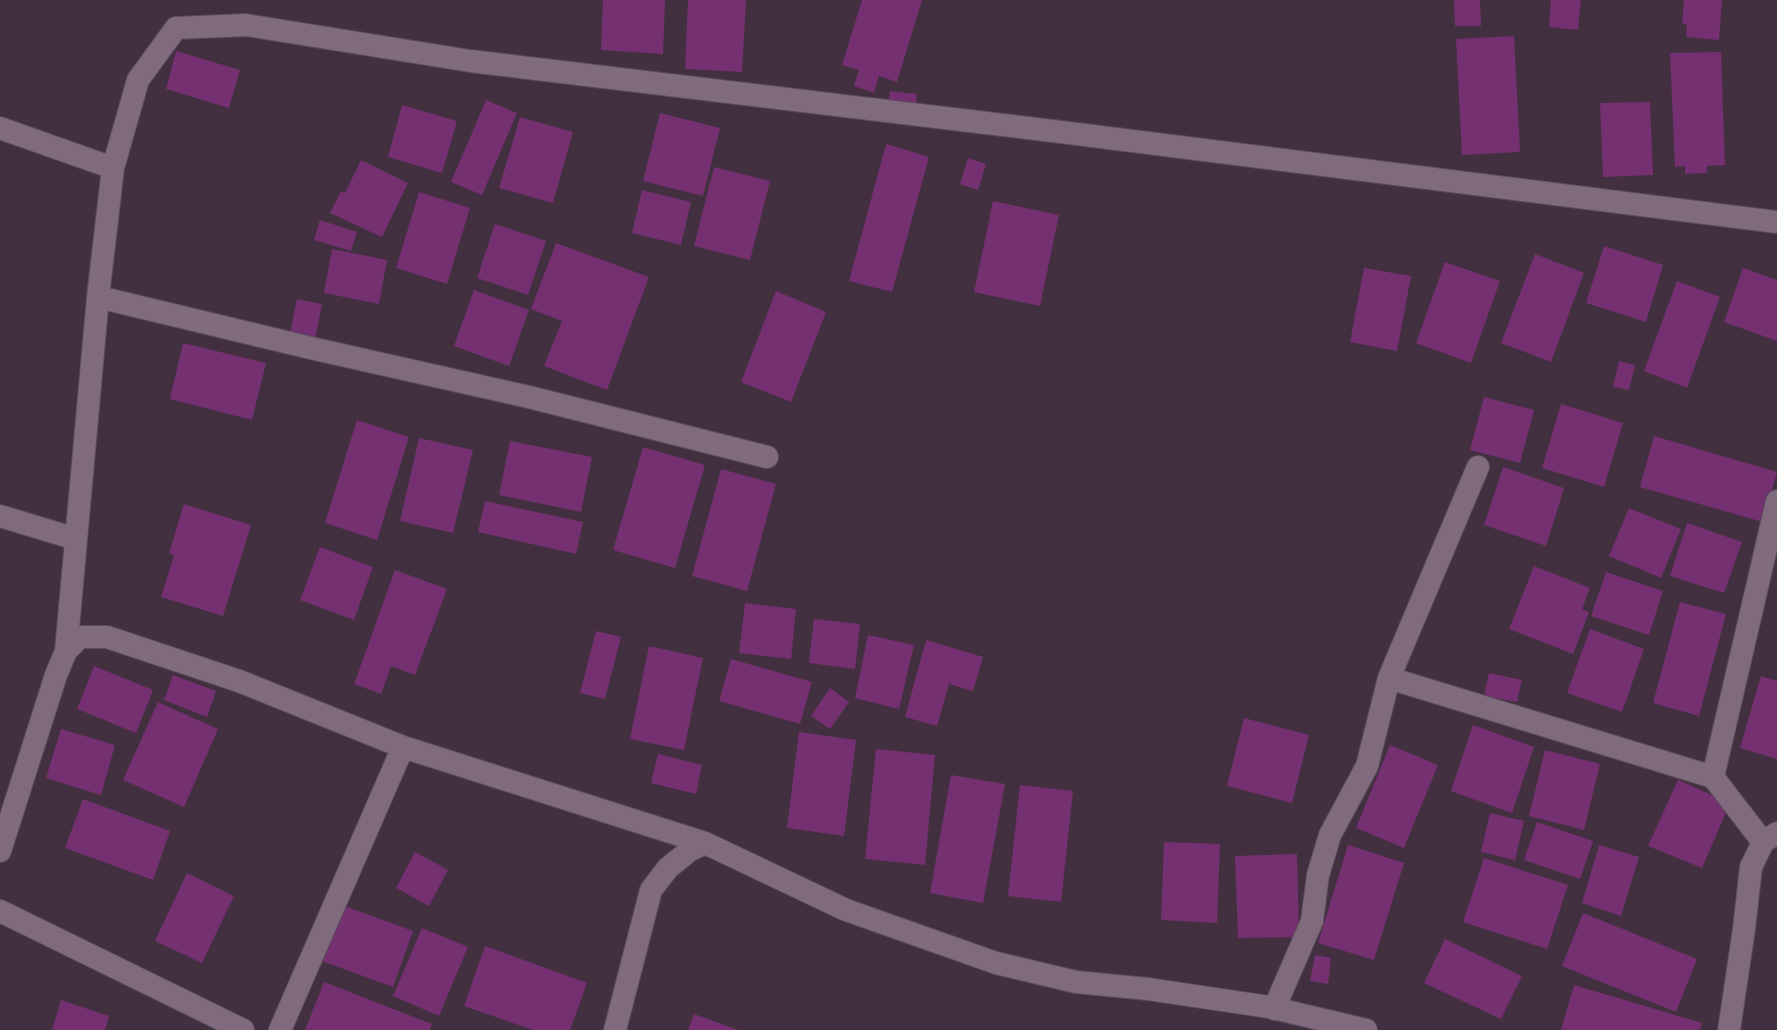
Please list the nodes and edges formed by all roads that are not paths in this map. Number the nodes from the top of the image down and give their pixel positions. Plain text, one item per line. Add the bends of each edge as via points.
1 (0, 128) edge
2 (113, 168) junction
3 (1777, 222) edge
4 (98, 297) junction
5 (766, 457) dead end
6 (1478, 467) dead end
7 (1777, 501) edge
8 (0, 516) edge
9 (76, 539) junction
10 (66, 651) junction
11 (1389, 678) junction
12 (403, 748) junction
13 (1713, 777) junction
14 (1770, 838) edge
15 (705, 843) junction
16 (0, 851) edge
17 (0, 911) edge
18 (1274, 1009) junction
19 (243, 1030) edge
20 (280, 1030) edge
21 (615, 1030) edge
22 (1366, 1030) edge
23 (1729, 1030) edge

1 - 2 street
2 - 3 street via 138,80 176,28 246,26 470,61
2 - 4 street
4 - 5 street via 529,397
4 - 9 street
6 - 11 street
7 - 13 street
8 - 9 street
9 - 10 street
10 - 12 street via 80,637 107,637 239,681
10 - 16 street
11 - 13 street
11 - 18 street via 1367,766 1330,835 1318,875 1312,921
12 - 15 street
12 - 20 street
13 - 14 street
14 - 23 street via 1751,867
15 - 18 street via 846,910 996,963 1076,982 1148,989
15 - 21 street via 689,851 668,868 651,890
17 - 19 street
18 - 22 street

